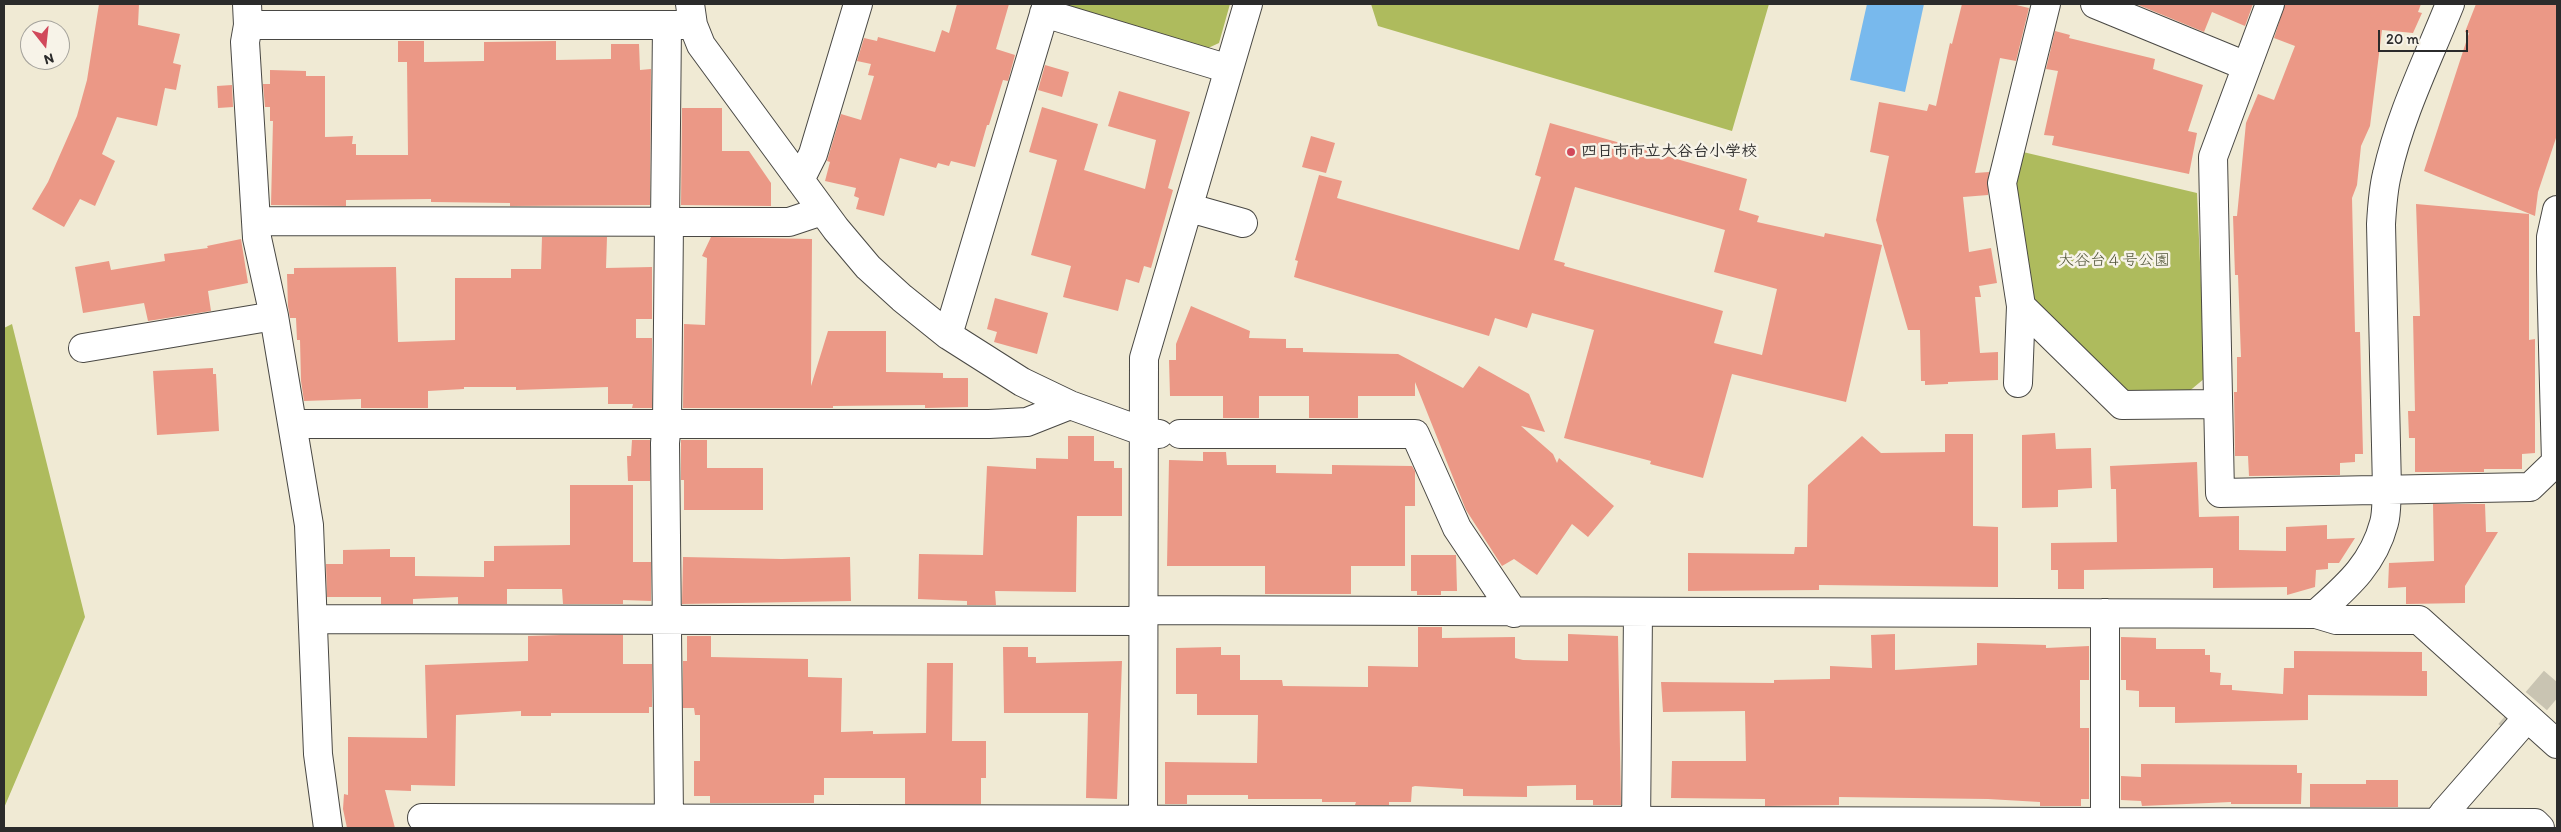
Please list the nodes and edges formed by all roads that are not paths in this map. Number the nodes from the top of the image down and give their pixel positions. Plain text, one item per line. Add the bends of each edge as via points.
1 (858, 4) edge
2 (1248, 4) edge
3 (2046, 4) edge
4 (2095, 4) edge
5 (2270, 4) edge
6 (2450, 4) edge
7 (1045, 8) edge
8 (247, 14) edge
9 (582, 15) edge
10 (683, 18) edge
11 (2246, 66) junction
12 (1229, 70) junction
13 (800, 180) junction
14 (1190, 208) junction
15 (2557, 210) edge
16 (822, 211) junction
17 (256, 221) junction
18 (667, 223) junction
19 (1243, 223) dead end
20 (2021, 306) junction
21 (274, 316) junction
22 (948, 335) junction
23 (83, 348) dead end
24 (2018, 383) dead end
25 (2218, 404) junction
26 (1070, 405) junction
27 (667, 422) junction
28 (293, 424) junction
29 (1161, 433) junction
30 (2387, 489) junction
31 (1514, 612) junction
32 (1638, 612) junction
33 (2105, 613) junction
34 (2316, 614) junction
35 (1143, 615) junction
36 (313, 619) junction
37 (668, 620) junction
38 (2527, 718) junction
39 (2557, 744) edge
40 (422, 818) dead end
41 (666, 821) edge
42 (1143, 823) edge
43 (1636, 825) edge
44 (2105, 825) edge
45 (2437, 826) edge
46 (328, 828) edge
47 (2540, 828) edge

1 - 13 street via 813,154
2 - 12 street
3 - 20 street via 2002,183
4 - 11 street
5 - 11 street
6 - 30 street via 2398,134 2383,198
7 - 12 street
7 - 22 street
8 - 9 street
8 - 17 street via 245,42
9 - 10 street
10 - 13 street
10 - 18 street
11 - 25 street via 2213,157
12 - 14 street
13 - 16 street
14 - 19 street
14 - 29 street via 1144,358
15 - 30 street via 2551,254 2556,462 2530,487
16 - 18 street via 789,222
16 - 22 street via 868,268
17 - 18 street
17 - 21 street
18 - 27 street
20 - 24 street
20 - 25 street via 2122,405
21 - 23 street
21 - 28 street
22 - 26 street via 1022,382
25 - 30 street via 2220,493
26 - 27 street via 1027,422 989,424
26 - 29 street
27 - 28 street
27 - 37 street
28 - 36 street via 309,525
29 - 31 street via 1415,434 1457,528
29 - 35 street
30 - 34 street via 2385,522 2366,563 2356,578
31 - 32 street
31 - 35 street
32 - 33 street
32 - 43 street
33 - 34 street
33 - 44 street
34 - 38 street via 2336,620 2419,620
35 - 37 street
35 - 42 street
36 - 37 street
36 - 46 street via 318,754
37 - 41 street
38 - 39 street
38 - 45 street
40 - 41 street
41 - 42 street
42 - 43 street
43 - 44 street
44 - 45 street
45 - 47 street via 2535,823

